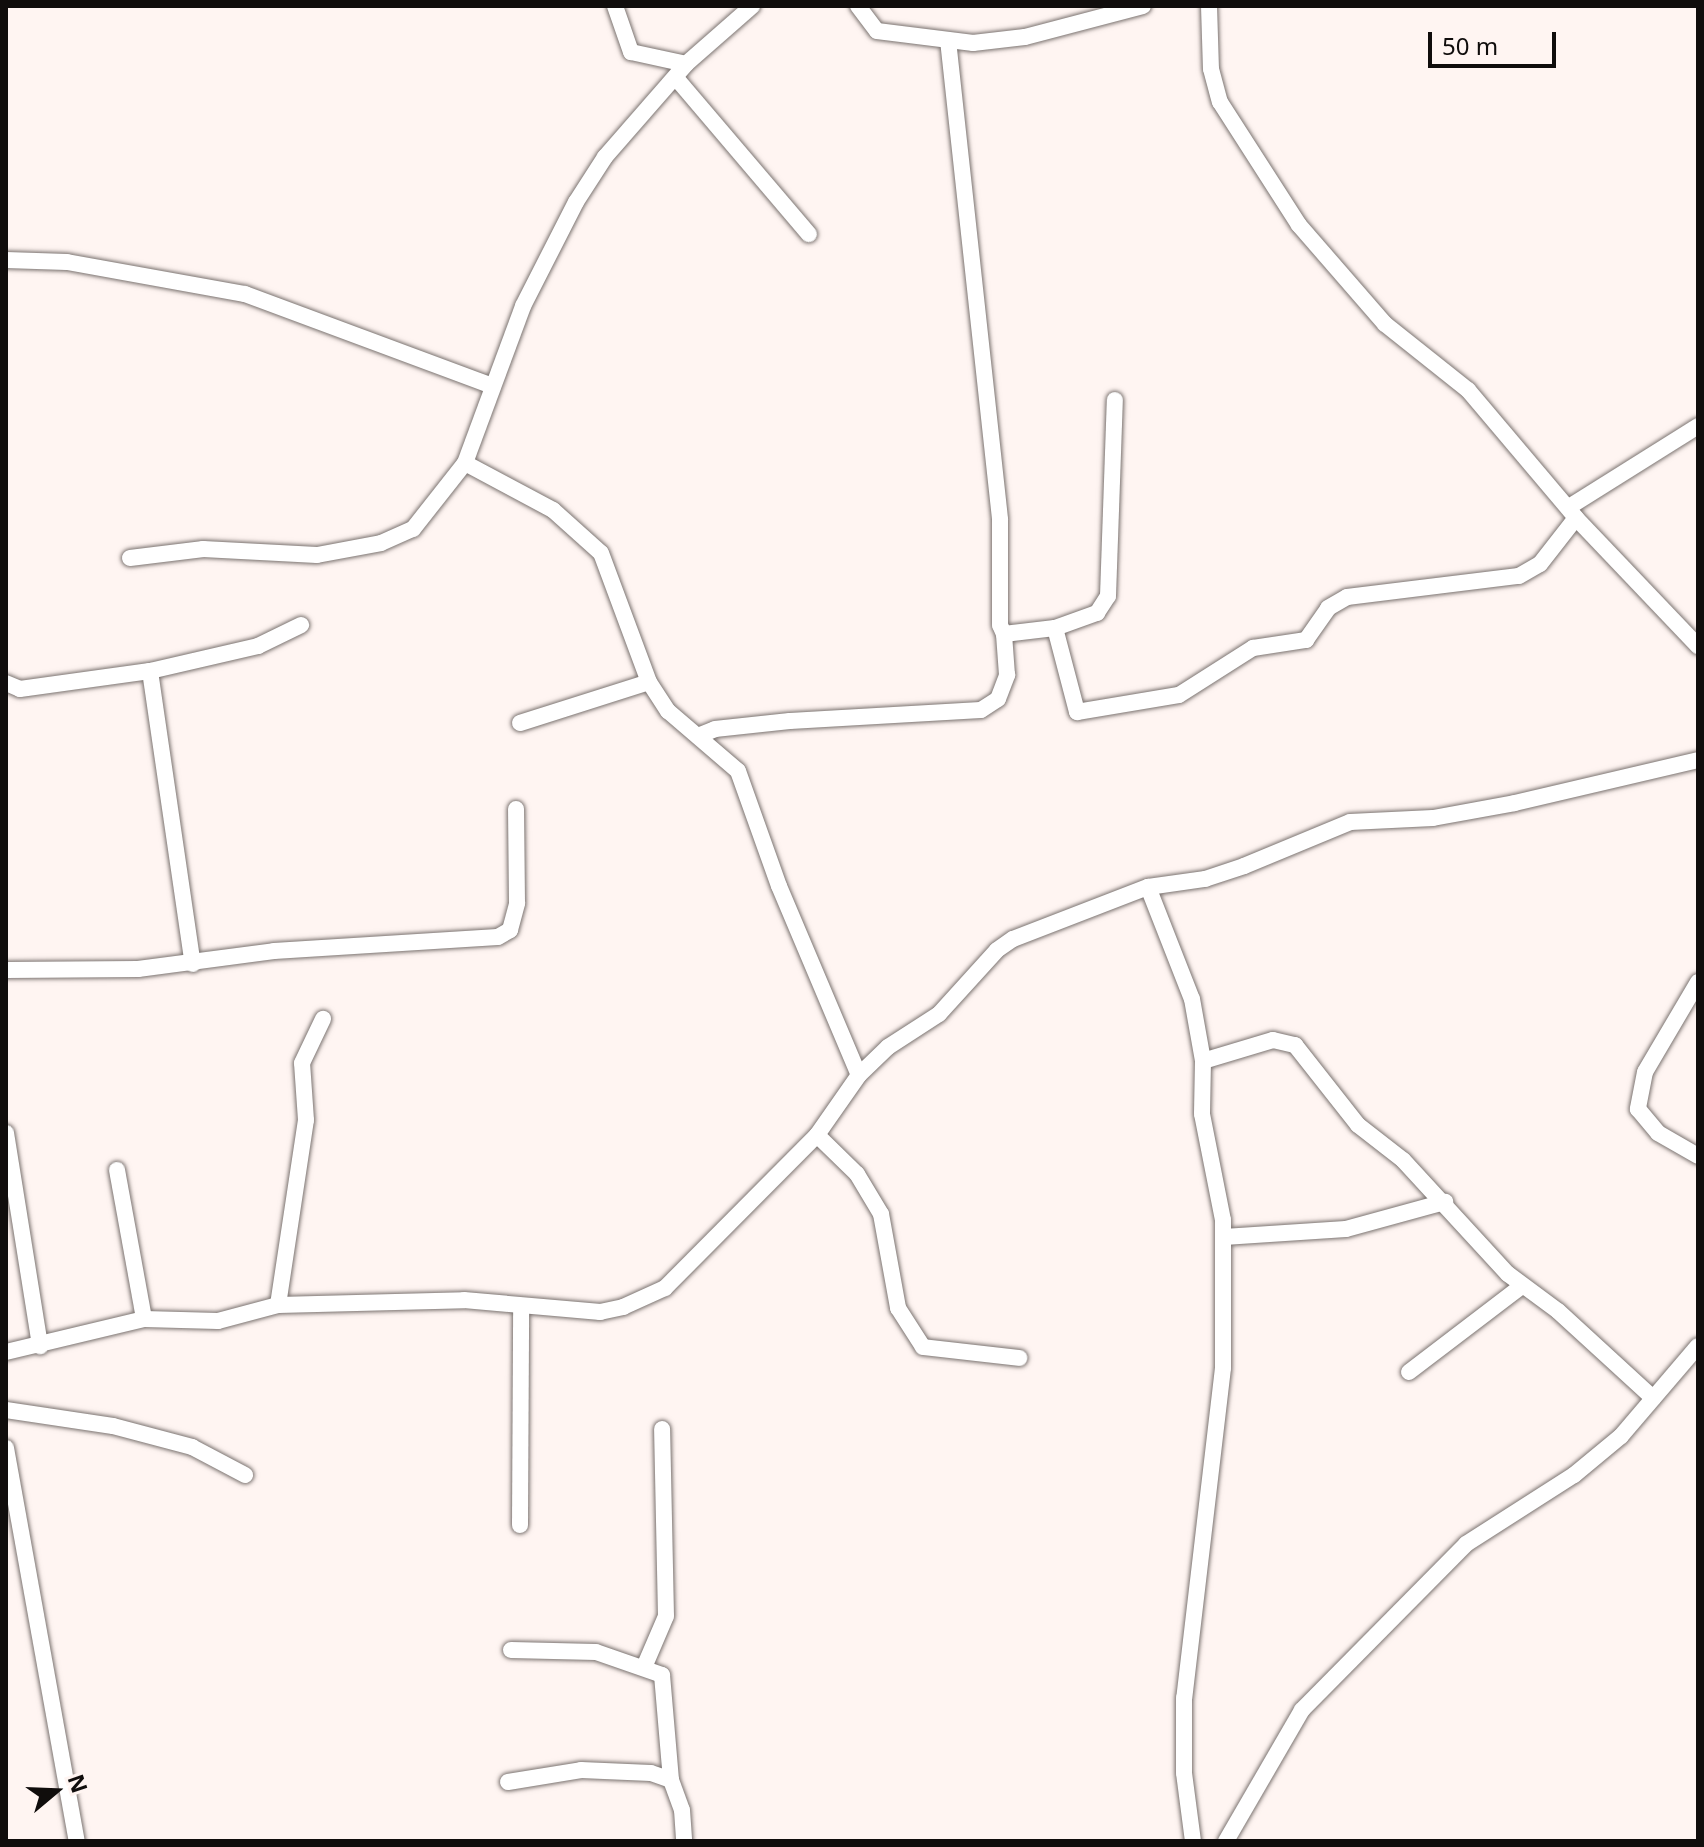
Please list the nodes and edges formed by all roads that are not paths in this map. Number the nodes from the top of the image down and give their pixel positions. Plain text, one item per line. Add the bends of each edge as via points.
1 (615, 6) edge
2 (752, 6) edge
3 (858, 6) edge
4 (1143, 6) edge
5 (1209, 6) edge
6 (948, 40) junction
7 (681, 71) junction
8 (809, 234) dead end
9 (6, 260) edge
10 (490, 385) junction
11 (1115, 400) dead end
12 (1698, 426) edge
13 (465, 463) junction
14 (1572, 512) junction
15 (130, 558) dead end
16 (301, 625) dead end
17 (1055, 628) junction
18 (1004, 634) junction
19 (1698, 646) edge
20 (150, 671) junction
21 (649, 682) junction
22 (6, 683) edge
23 (520, 723) dead end
24 (698, 736) junction
25 (1698, 760) edge
26 (516, 809) dead end
27 (1148, 887) junction
28 (193, 964) junction
29 (6, 970) edge
30 (1698, 982) edge
31 (323, 1019) dead end
32 (1203, 1061) junction
33 (859, 1075) junction
34 (6, 1133) edge
35 (817, 1135) junction
36 (1698, 1156) edge
37 (117, 1170) dead end
38 (1445, 1202) junction
39 (1224, 1237) junction
40 (1522, 1286) junction
41 (278, 1305) junction
42 (521, 1306) junction
43 (144, 1319) junction
44 (40, 1346) junction
45 (1698, 1346) edge
46 (6, 1352) edge
47 (1019, 1358) dead end
48 (1409, 1372) dead end
49 (1653, 1398) junction
50 (6, 1410) edge
51 (662, 1429) dead end
52 (6, 1448) edge
53 (245, 1475) dead end
54 (520, 1525) dead end
55 (511, 1650) dead end
56 (645, 1665) junction
57 (671, 1780) junction
58 (508, 1782) dead end
59 (77, 1841) edge
60 (684, 1841) edge
61 (1193, 1841) edge
62 (1226, 1841) edge

1 - 7 street via 631,52
2 - 7 street
3 - 6 street via 877,31
4 - 6 street via 1025,37
5 - 14 street via 1211,69 1220,102 1263,176 1366,304 1417,353 1468,390
6 - 18 street via 1000,520
7 - 8 street
7 - 10 street via 605,157 576,202
9 - 10 street via 67,262 245,294
10 - 13 street
11 - 17 street via 1108,596 1097,613
12 - 14 street
13 - 15 street via 413,529 381,543 317,555 203,549
13 - 21 street via 553,510 601,553
14 - 17 street via 1540,564 1519,576 1347,597 1328,608 1306,640 1253,648 1164,699 1077,712
14 - 19 street
16 - 20 street via 258,646
17 - 18 street
18 - 24 street via 1007,675 998,699 981,710 790,721 715,729
20 - 22 street via 20,689
20 - 28 street
21 - 23 street
21 - 24 street via 668,711
24 - 33 street via 738,771 779,886
25 - 27 street via 1502,806 1433,818 1350,822 1205,879
26 - 28 street via 517,903 510,930 498,937 274,951
27 - 32 street via 1192,999
27 - 33 street via 1005,944 939,1014 888,1047
28 - 29 street
30 - 36 street via 1645,1072 1638,1109 1658,1133
31 - 41 street via 302,1063 306,1120
32 - 38 street via 1273,1040 1295,1045 1358,1125
32 - 39 street via 1202,1114 1221,1194
33 - 35 street
34 - 44 street
35 - 42 street via 665,1288 600,1312
35 - 47 street via 857,1174 881,1214 898,1308 923,1347
37 - 43 street
38 - 39 street via 1346,1229
38 - 40 street
39 - 61 street via 1223,1368 1184,1698 1184,1773
40 - 48 street
40 - 49 street via 1558,1311
41 - 42 street via 464,1300
41 - 43 street via 218,1321
42 - 54 street
43 - 44 street
44 - 46 street
45 - 49 street
49 - 62 street via 1621,1436 1574,1475 1466,1544 1302,1710
50 - 53 street via 113,1426 192,1447
51 - 56 street via 666,1616
52 - 59 street
55 - 56 street via 596,1652
56 - 57 street via 662,1675
57 - 58 street via 651,1773 581,1770
57 - 60 street via 682,1810

